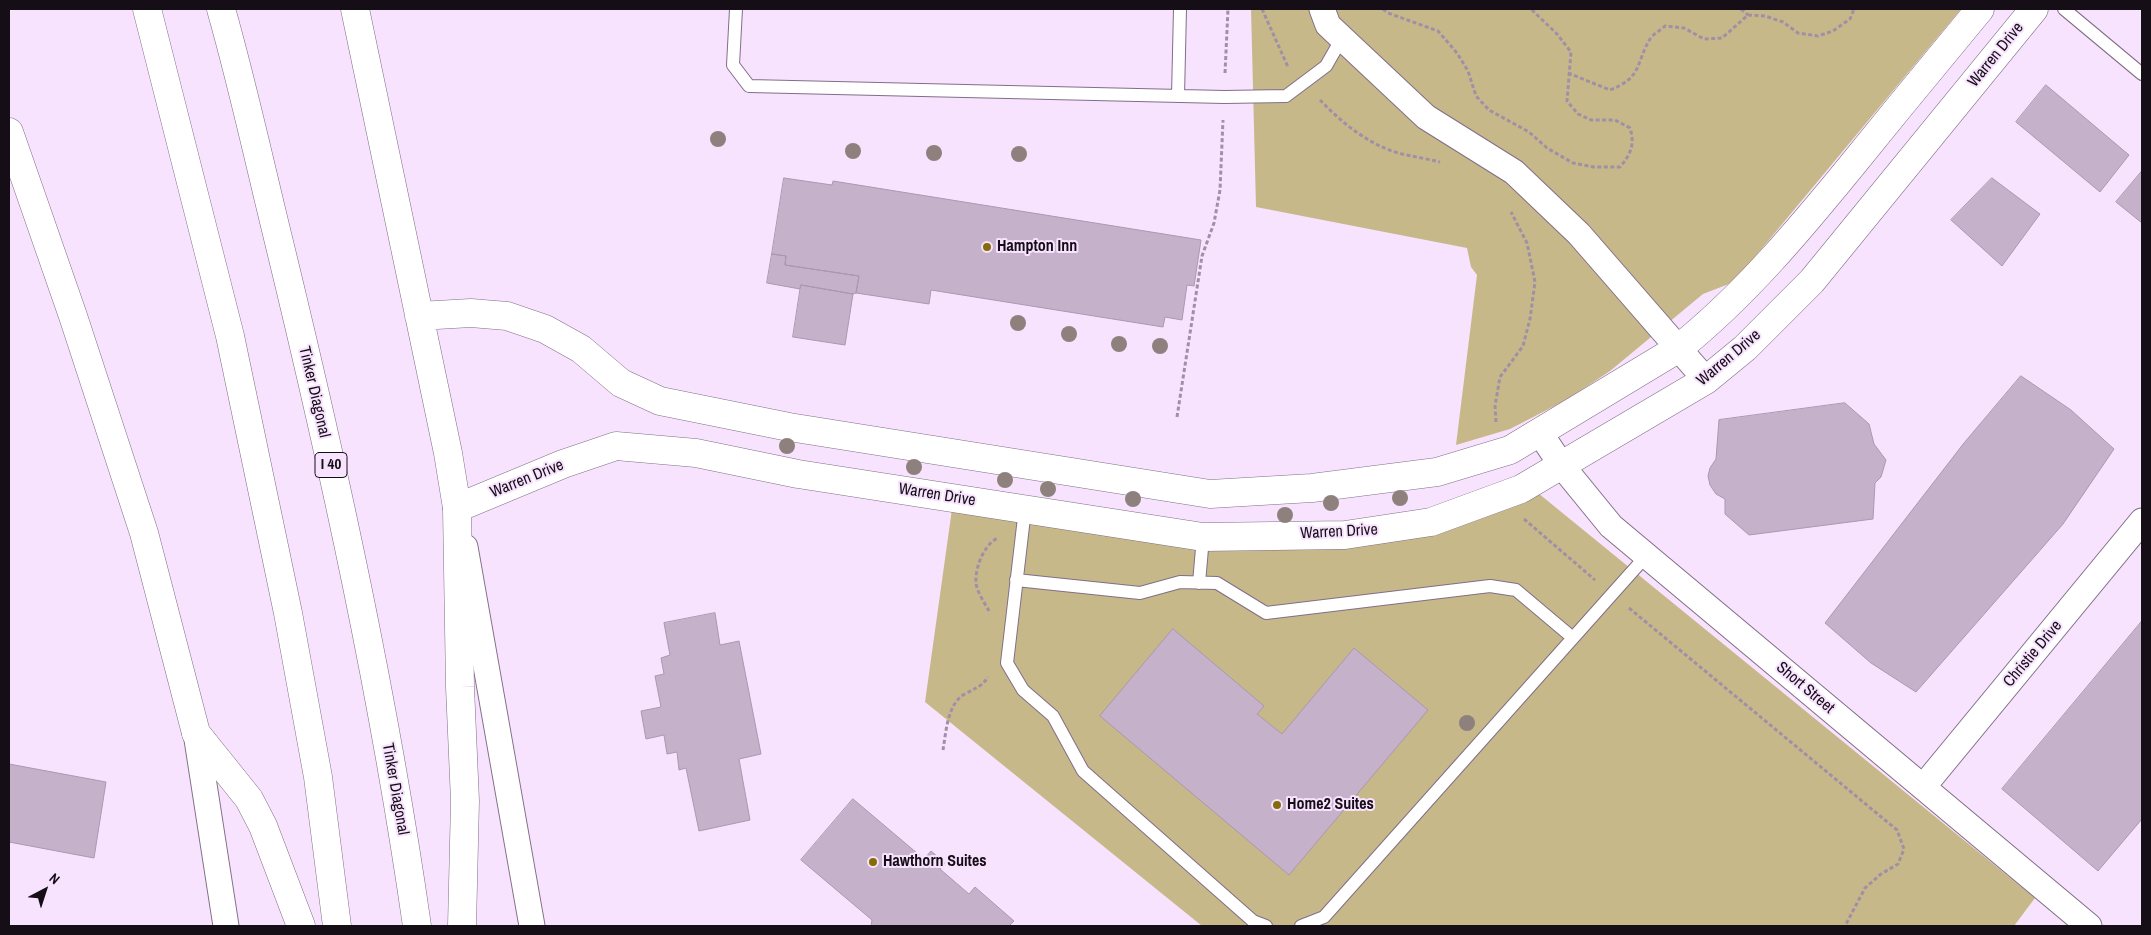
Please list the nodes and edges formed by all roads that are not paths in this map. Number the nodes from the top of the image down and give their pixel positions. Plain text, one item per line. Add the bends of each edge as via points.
1 (146, 9) edge
2 (221, 9) edge
3 (355, 9) edge
4 (736, 9) edge
5 (1180, 9) edge
6 (1322, 9) edge
7 (1980, 9) edge
8 (2034, 9) edge
9 (2064, 9) edge
10 (1342, 38) junction
11 (2142, 74) edge
12 (1178, 96) junction
13 (9, 132) edge
14 (419, 316) junction
15 (1679, 348) junction
16 (1706, 380) junction
17 (1540, 433) junction
18 (1562, 466) junction
19 (457, 508) junction
20 (1025, 509) junction
21 (2142, 521) edge
22 (1203, 537) junction
23 (1647, 555) junction
24 (1016, 580) junction
25 (1199, 582) junction
26 (1573, 638) junction
27 (196, 733) junction
28 (1923, 787) junction
29 (226, 926) edge
30 (302, 926) edge
31 (337, 926) edge
32 (417, 926) edge
33 (462, 926) edge
34 (532, 926) edge
35 (1266, 926) edge
36 (1302, 926) edge
37 (2089, 926) edge

1 - 31 main road via 230,336 288,613 318,777
2 - 32 main road, Tinker Diagonal / I 40 via 299,325 355,573 404,837
3 - 14 main road
4 - 12 lane via 733,65 749,86
5 - 12 lane
6 - 10 street via 1328,25
7 - 15 main road via 1761,272
8 - 16 main road, Warren Drive via 1812,281 1745,348
9 - 11 lane
10 - 12 lane via 1326,66 1286,96
10 - 15 street via 1426,116 1514,172 1579,234
13 - 27 main road via 144,533
14 - 17 main road via 471,313 507,316 545,329 581,349 621,383 660,401 789,427 1210,494 1312,488 1437,472 1502,452
14 - 19 main road
15 - 16 street
15 - 17 main road
16 - 18 main road, Warren Drive
17 - 18 street, Short Street
18 - 22 main road, Warren Drive via 1521,488 1431,522 1346,535
18 - 23 street, Short Street via 1611,526
19 - 20 main road, Warren Drive via 616,446 696,453 798,474
19 - 33 main road via 465,801
19 - 34 street
20 - 22 main road, Warren Drive
20 - 24 lane
21 - 28 street, Christie Drive
22 - 25 lane
23 - 26 lane
23 - 28 street, Short Street
24 - 25 lane via 1140,593 1180,582
24 - 35 lane via 1006,664 1023,690 1053,716 1083,771 1253,921
25 - 26 lane via 1217,583 1266,613 1490,586 1516,590
26 - 36 lane via 1324,917
27 - 29 street
27 - 30 main road via 249,799
28 - 37 street, Short Street

